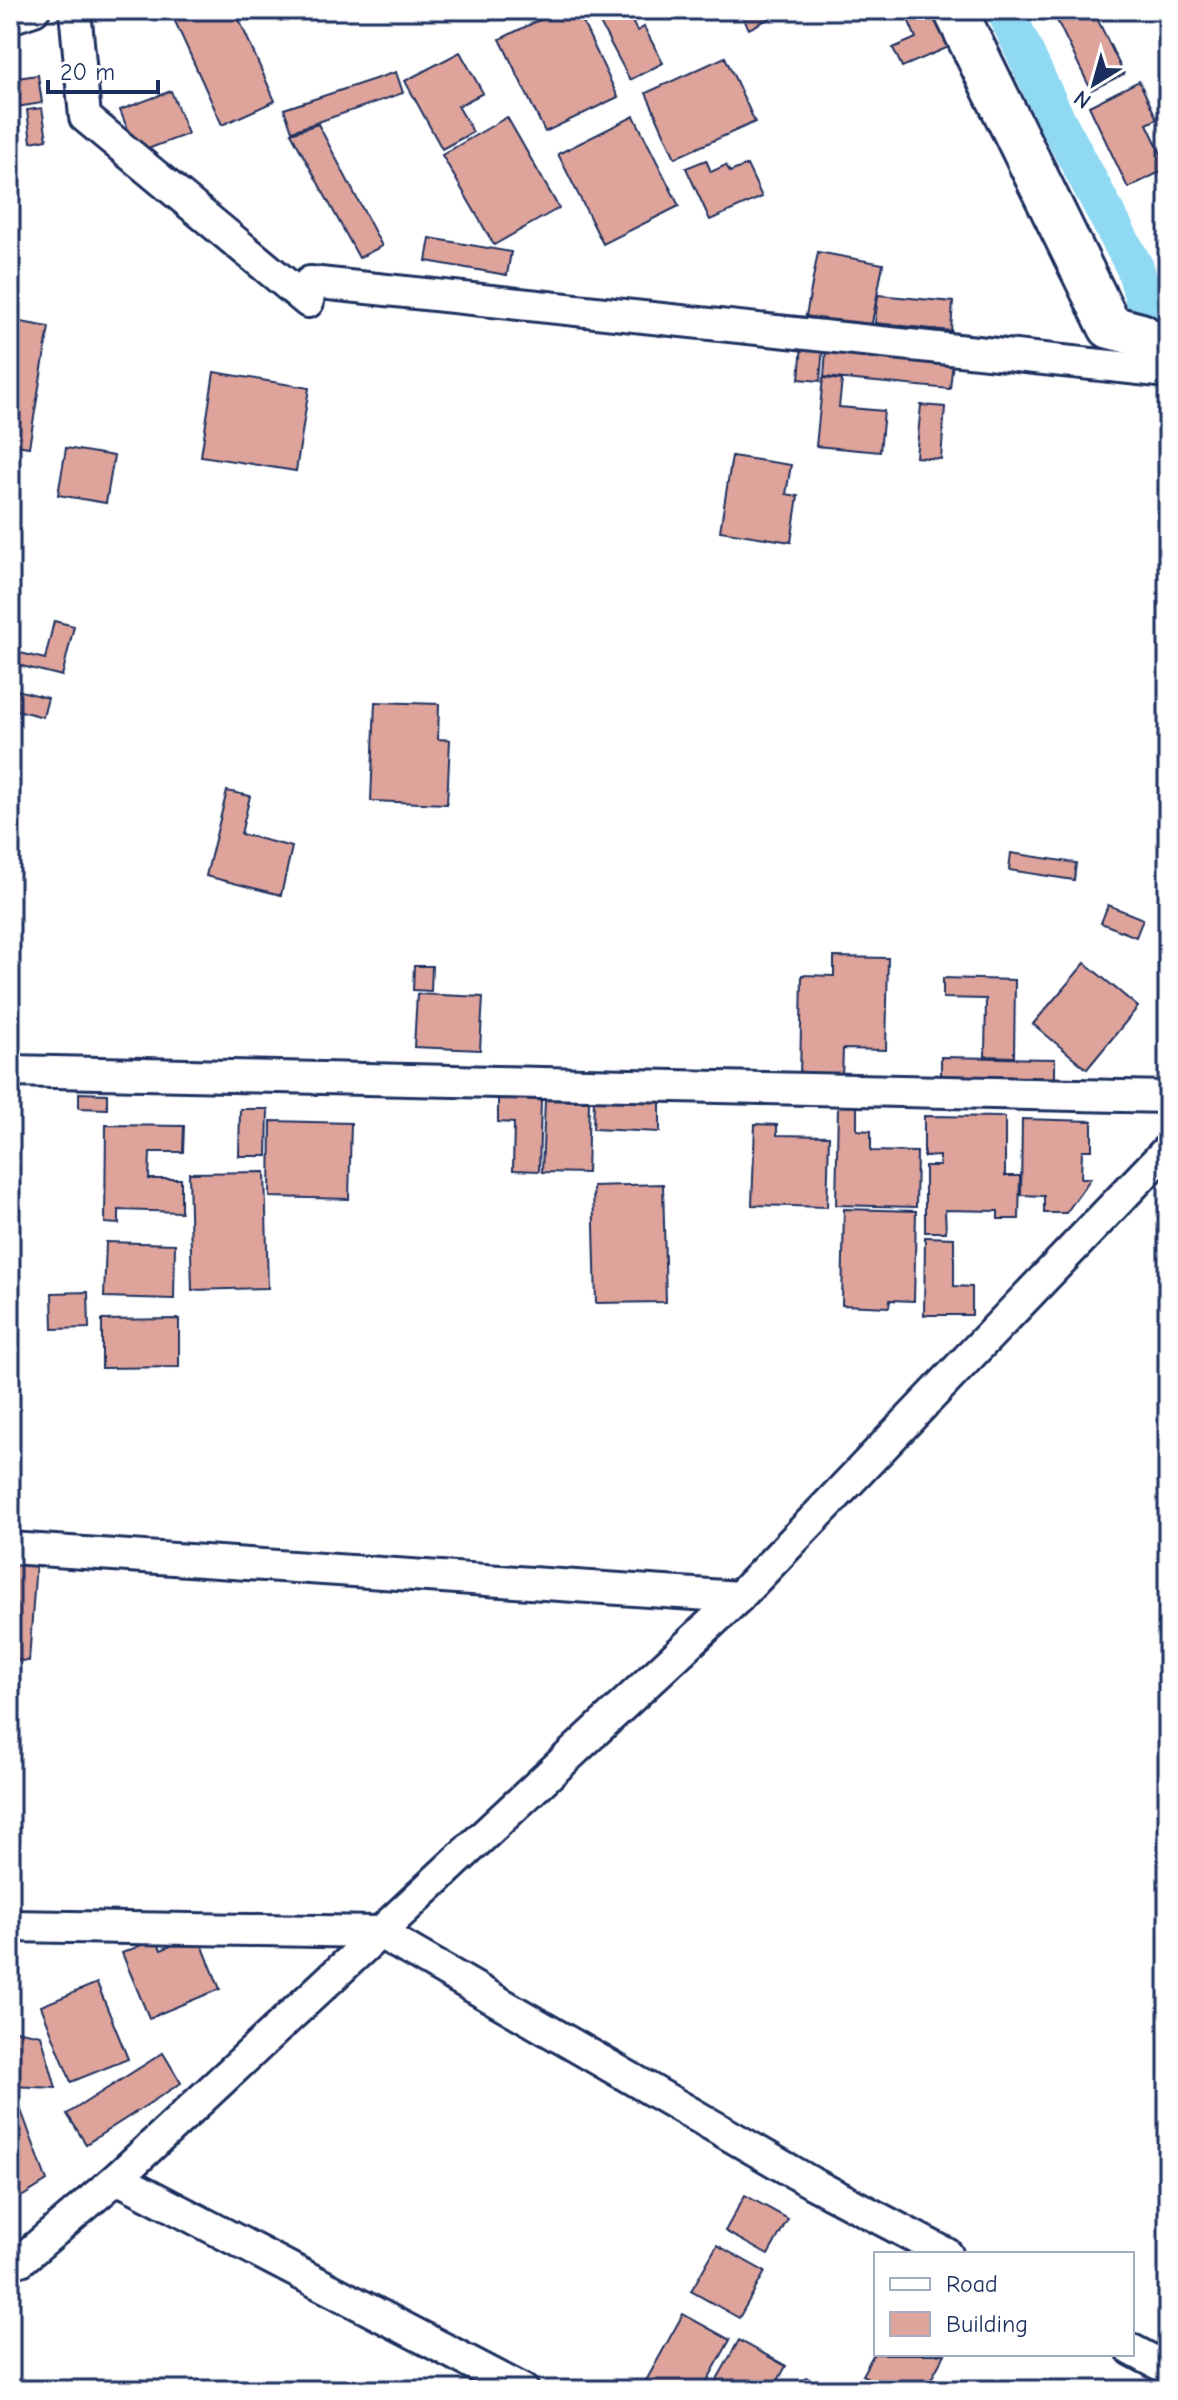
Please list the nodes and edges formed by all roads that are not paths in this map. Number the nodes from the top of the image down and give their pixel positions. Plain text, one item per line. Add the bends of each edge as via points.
1 (34, 10) edge
2 (75, 10) edge
3 (955, 10) edge
4 (10, 18) edge
5 (1168, 357) edge
6 (1168, 372) edge
7 (10, 1071) edge
8 (1168, 1097) edge
9 (1168, 1149) edge
10 (10, 1548) edge
11 (739, 1597) junction
12 (10, 1926) edge
13 (378, 1932) junction
14 (117, 2178) junction
15 (943, 2252) edge
16 (21, 2260) dead end
17 (1134, 2351) edge
18 (1168, 2369) edge
19 (523, 2390) edge

1 - 4 street
2 - 6 street via 85,117 308,302 310,282
3 - 5 street via 1110,327 1141,335
7 - 8 street
9 - 11 street
10 - 11 street
11 - 13 street
12 - 13 street
13 - 14 street
13 - 15 street via 812,2183
14 - 16 street
14 - 19 street
17 - 18 street

